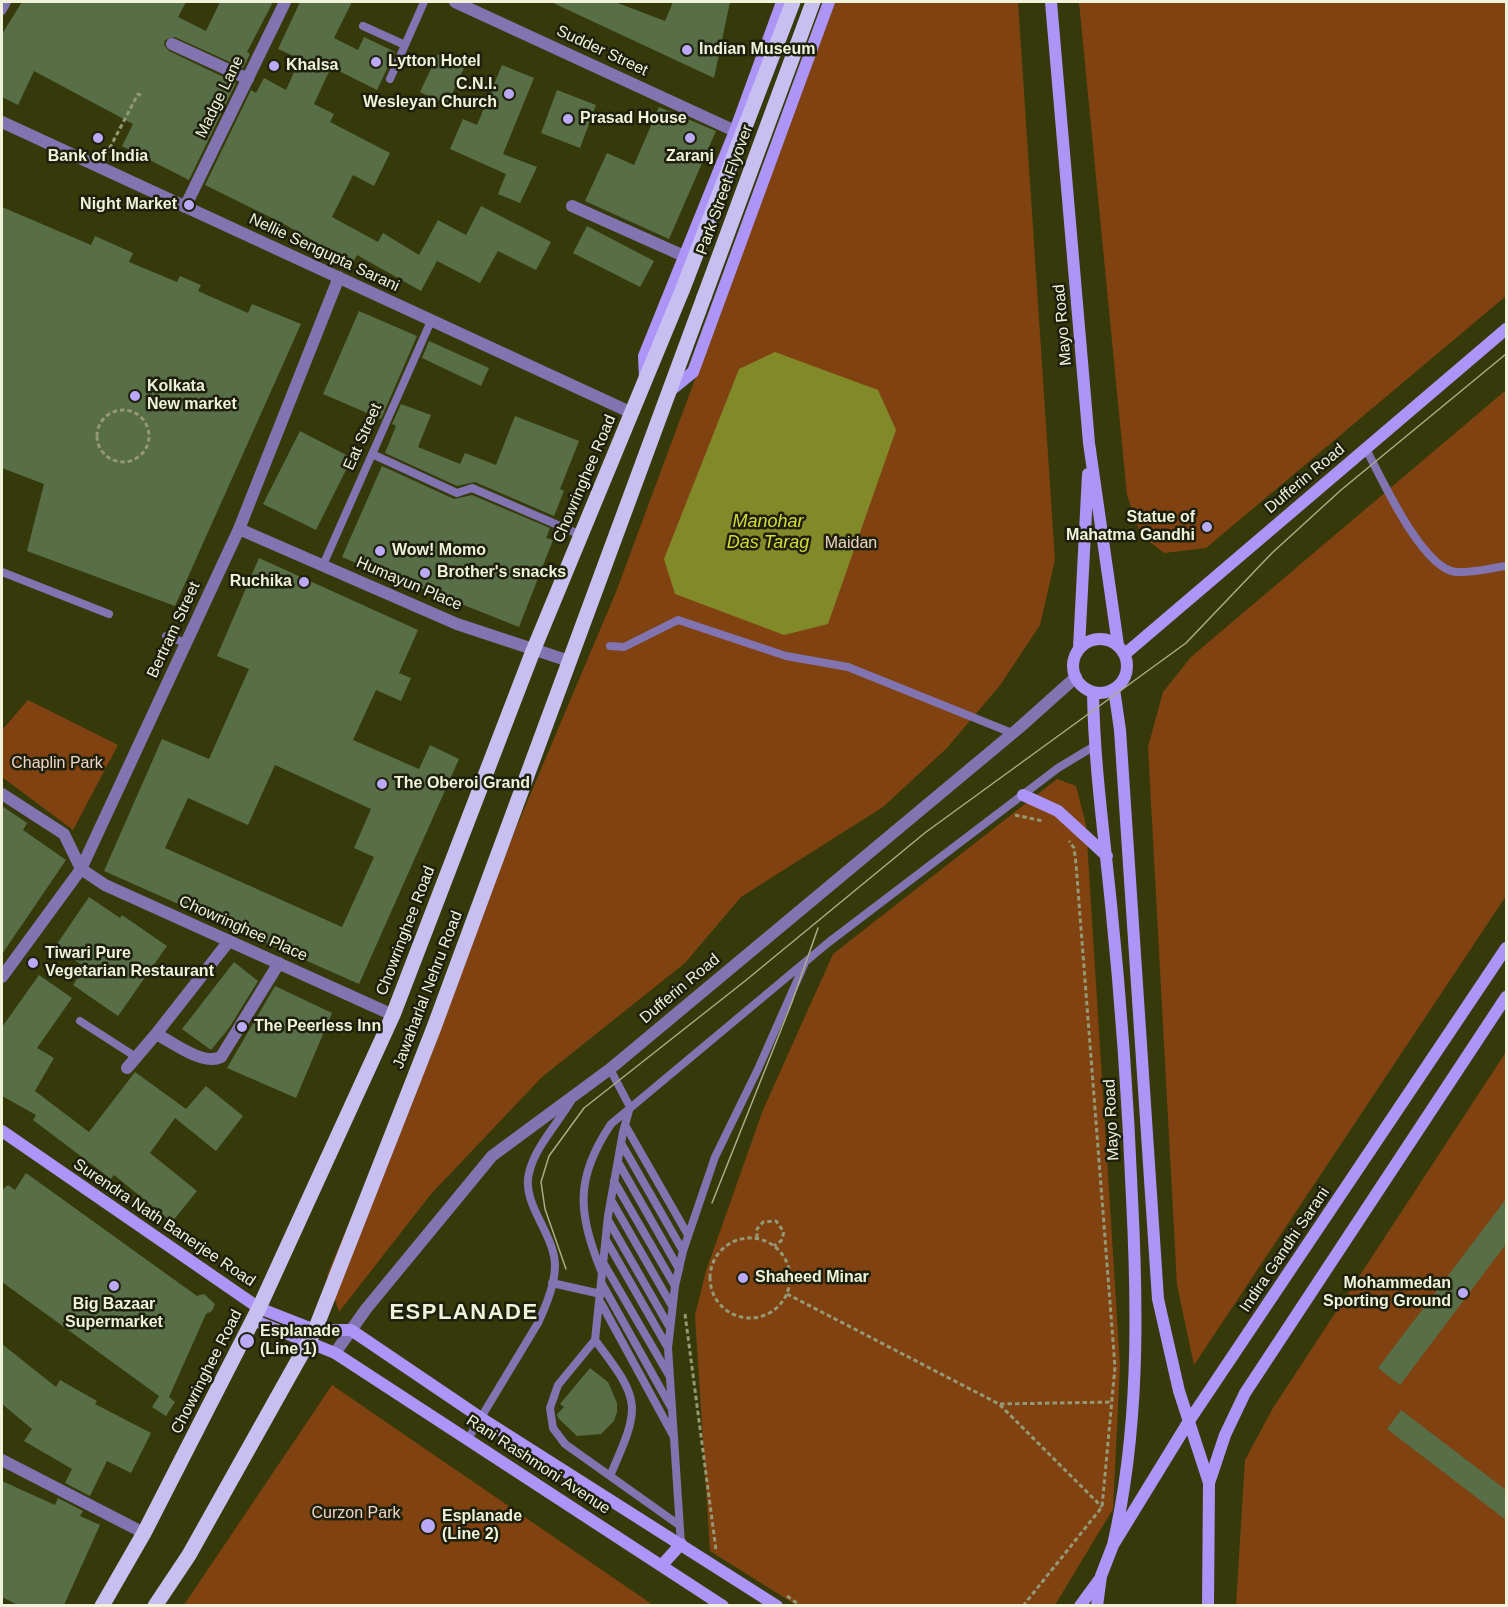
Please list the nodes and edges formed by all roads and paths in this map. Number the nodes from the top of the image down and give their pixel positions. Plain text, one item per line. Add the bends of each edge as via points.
1 (7, 2) edge
2 (285, 2) edge
3 (424, 2) edge
4 (455, 2) edge
5 (782, 2) edge
6 (793, 2) edge
7 (813, 2) edge
8 (829, 2) edge
9 (1051, 2) edge
10 (2, 11) edge
11 (363, 26) dead end
12 (172, 44) dead end
13 (405, 45) junction
14 (248, 79) junction
15 (390, 79) dead end
16 (142, 96) dead end
17 (2, 122) edge
18 (735, 131) junction
19 (99, 167) junction
20 (572, 206) dead end
21 (185, 207) junction
22 (684, 256) junction
23 (339, 277) junction
24 (431, 321) junction
25 (1506, 328) edge
26 (645, 382) junction
27 (671, 390) junction
28 (133, 412) joint
29 (632, 413) junction
30 (1089, 443) junction
31 (1366, 449) junction
32 (372, 454) junction
33 (239, 529) junction
34 (581, 535) junction
35 (323, 565) junction
36 (1506, 566) edge
37 (2, 572) edge
38 (109, 614) dead end
39 (166, 636) dead end
40 (186, 644) junction
41 (610, 646) dead end
42 (1080, 648) junction
43 (1121, 649) junction
44 (533, 651) junction
45 (569, 661) junction
46 (1076, 677) junction
47 (1114, 689) junction
48 (1093, 692) junction
49 (1012, 734) junction
50 (1096, 745) junction
51 (2, 794) edge
52 (1023, 795) junction
53 (998, 814) junction
54 (1048, 822) dead end
55 (1065, 836) dead end
56 (1107, 855) junction
57 (81, 869) junction
58 (229, 941) junction
59 (1506, 948) edge
60 (806, 962) junction
61 (279, 963) junction
62 (2, 977) edge
63 (1506, 997) edge
64 (393, 1015) junction
65 (80, 1022) dead end
66 (156, 1034) junction
67 (136, 1057) junction
68 (127, 1068) dead end
69 (610, 1069) junction
70 (574, 1095) junction
71 (630, 1107) junction
72 (625, 1125) junction
73 (2, 1131) edge
74 (621, 1143) junction
75 (618, 1162) junction
76 (614, 1181) junction
77 (611, 1200) junction
78 (608, 1220) junction
79 (688, 1235) junction
80 (758, 1239) junction
81 (606, 1240) junction
82 (774, 1246) junction
83 (683, 1251) junction
84 (603, 1263) junction
85 (679, 1269) junction
86 (602, 1273) junction
87 (552, 1283) junction
88 (602, 1283) junction
89 (675, 1286) junction
90 (787, 1294) junction
91 (601, 1299) junction
92 (684, 1304) dead end
93 (672, 1306) junction
94 (256, 1314) junction
95 (670, 1328) junction
96 (315, 1330) junction
97 (351, 1330) junction
98 (595, 1340) junction
99 (308, 1344) junction
100 (668, 1348) junction
101 (335, 1353) junction
102 (671, 1380) junction
103 (1112, 1402) junction
104 (999, 1404) junction
105 (674, 1412) junction
106 (481, 1418) junction
107 (1189, 1421) junction
108 (468, 1440) junction
109 (675, 1440) junction
110 (2, 1463) edge
111 (610, 1476) junction
112 (1209, 1483) junction
113 (1102, 1508) junction
114 (679, 1525) junction
115 (144, 1533) junction
116 (681, 1544) junction
117 (1113, 1545) junction
118 (723, 1555) dead end
119 (662, 1565) junction
120 (1101, 1576) junction
121 (782, 1593) dead end
122 (102, 1605) edge
123 (155, 1605) edge
124 (723, 1605) edge
125 (777, 1605) edge
126 (801, 1605) edge
127 (1023, 1605) edge
128 (1080, 1605) edge
129 (1097, 1605) edge
130 (1208, 1605) edge

1 - 10 lane
2 - 14 street, Madge Lane
3 - 13 lane
4 - 18 street, Sudder Street
5 - 18 main road
6 - 26 main road, Park Street Flyover
7 - 27 main road, Park Street Flyover, bridge
8 - 27 main road via 693,372
9 - 30 main road, Mayo Road
11 - 13 lane
12 - 14 street
13 - 15 lane
14 - 21 street, Madge Lane
16 - 19 path via 138,94
17 - 19 street, Nellie Sengupta Sarani
18 - 22 main road
19 - 21 street, Nellie Sengupta Sarani
20 - 22 street
21 - 23 street, Nellie Sengupta Sarani
22 - 26 main road via 644,356
23 - 24 street, Nellie Sengupta Sarani
23 - 33 street, Bertram Street
24 - 29 street, Nellie Sengupta Sarani
24 - 32 lane, Eat Street
25 - 31 main road, Dufferin Road
26 - 29 main road, Chowringhee Road
27 - 45 main road
28 - 28 path via 111,413 98,430 102,451 113,460 134,460 147,446 147,426
29 - 34 main road, Chowringhee Road
30 - 42 main road
30 - 43 main road, Mayo Road
31 - 36 lane via 1417,538 1437,564 1455,572
31 - 43 main road, Dufferin Road
32 - 34 lane via 457,493 472,488
32 - 35 lane, Eat Street
33 - 35 street, Humayun Place
33 - 40 street, Bertram Street
34 - 44 main road, Chowringhee Road
35 - 44 street, Humayun Place via 457,624
37 - 38 lane
39 - 40 lane
40 - 57 street, Bertram Street
41 - 49 lane via 624,647 678,620 786,656 848,667
42 - 43 main road via 1100,638
42 - 46 main road via 1073,662
43 - 47 main road via 1127,669
44 - 45 street, Humayun Place
44 - 64 main road, Chowringhee Road
45 - 96 main road, Jawaharlal Nehru Road via 433,1030
46 - 48 main road
46 - 49 street, Dufferin Road
47 - 48 main road
47 - 107 main road, Mayo Road via 1120,730 1158,1299
48 - 50 main road, Mayo Road
49 - 69 street, Dufferin Road
50 - 52 lane
50 - 56 main road, Mayo Road
51 - 57 street via 64,834
52 - 53 lane
52 - 56 main road via 1058,811
53 - 54 path
53 - 60 lane
55 - 103 path via 1074,848 1077,864 1115,1367
56 - 117 main road, Mayo Road via 1121,997 1137,1342 1124,1496
57 - 58 street, Chowringhee Place via 105,885
57 - 62 street, Bertram Street
58 - 61 street, Chowringhee Place
58 - 66 street
59 - 107 main road, Indira Gandhi Sarani
60 - 71 lane
60 - 79 lane via 715,1157
61 - 64 street, Chowringhee Place
61 - 66 street via 216,1060 202,1058
63 - 112 main road via 1245,1393
64 - 94 main road, Chowringhee Road
65 - 67 lane
66 - 67 street
67 - 68 street
69 - 70 street, Dufferin Road
69 - 71 lane
70 - 87 lane via 528,1174 532,1199 553,1251
70 - 97 street, Dufferin Road via 492,1156
71 - 72 lane
71 - 86 lane via 606,1131 585,1174 583,1210 588,1239
72 - 74 lane
72 - 79 lane
73 - 94 main road, Surendra Nath Banerjee Road
74 - 75 lane
74 - 83 lane
75 - 76 lane
75 - 85 lane
76 - 77 lane
76 - 89 lane
77 - 78 lane
77 - 93 lane
78 - 81 lane
78 - 95 lane
79 - 83 lane
80 - 82 path
80 - 82 path via 759,1225 767,1220 776,1221 784,1232
80 - 90 path via 734,1241 716,1257 711,1270 716,1297 729,1310 746,1317 770,1312
81 - 84 lane
81 - 100 lane
82 - 90 path via 789,1268
83 - 85 lane
84 - 86 lane
84 - 102 lane
85 - 89 lane
86 - 88 lane
87 - 91 lane
87 - 106 lane via 538,1323
88 - 91 lane
88 - 105 lane
89 - 93 lane
90 - 104 path
91 - 98 lane
91 - 109 lane
92 - 118 path via 714,1549
93 - 95 lane
94 - 96 main road, Surendra Nath Banerjee Road
94 - 99 main road, Rani Rashmoni Avenue
94 - 115 main road, Chowringhee Road
95 - 100 lane
96 - 97 main road
96 - 99 main road
97 - 101 street, Dufferin Road
97 - 106 main road
98 - 111 lane via 625,1379 634,1403 628,1434
98 - 111 lane via 558,1385 550,1408 553,1428 565,1444
99 - 101 main road, Rani Rashmoni Avenue
99 - 123 main road via 189,1555
100 - 102 lane
101 - 108 main road, Rani Rashmoni Avenue
102 - 105 lane
103 - 104 path
103 - 113 path
104 - 113 path
105 - 109 lane
106 - 108 lane
106 - 116 main road
107 - 112 main road, Mayo Road
107 - 117 main road, Indira Gandhi Sarani
108 - 119 main road, Rani Rashmoni Avenue
109 - 114 lane
110 - 115 street
111 - 114 lane
112 - 130 main road
113 - 127 path
114 - 116 lane
115 - 122 main road, Chowringhee Road
116 - 119 main road
116 - 125 main road
117 - 120 main road, Indira Gandhi Sarani
119 - 124 main road, Rani Rashmoni Avenue
120 - 128 main road
120 - 129 main road
121 - 126 path

